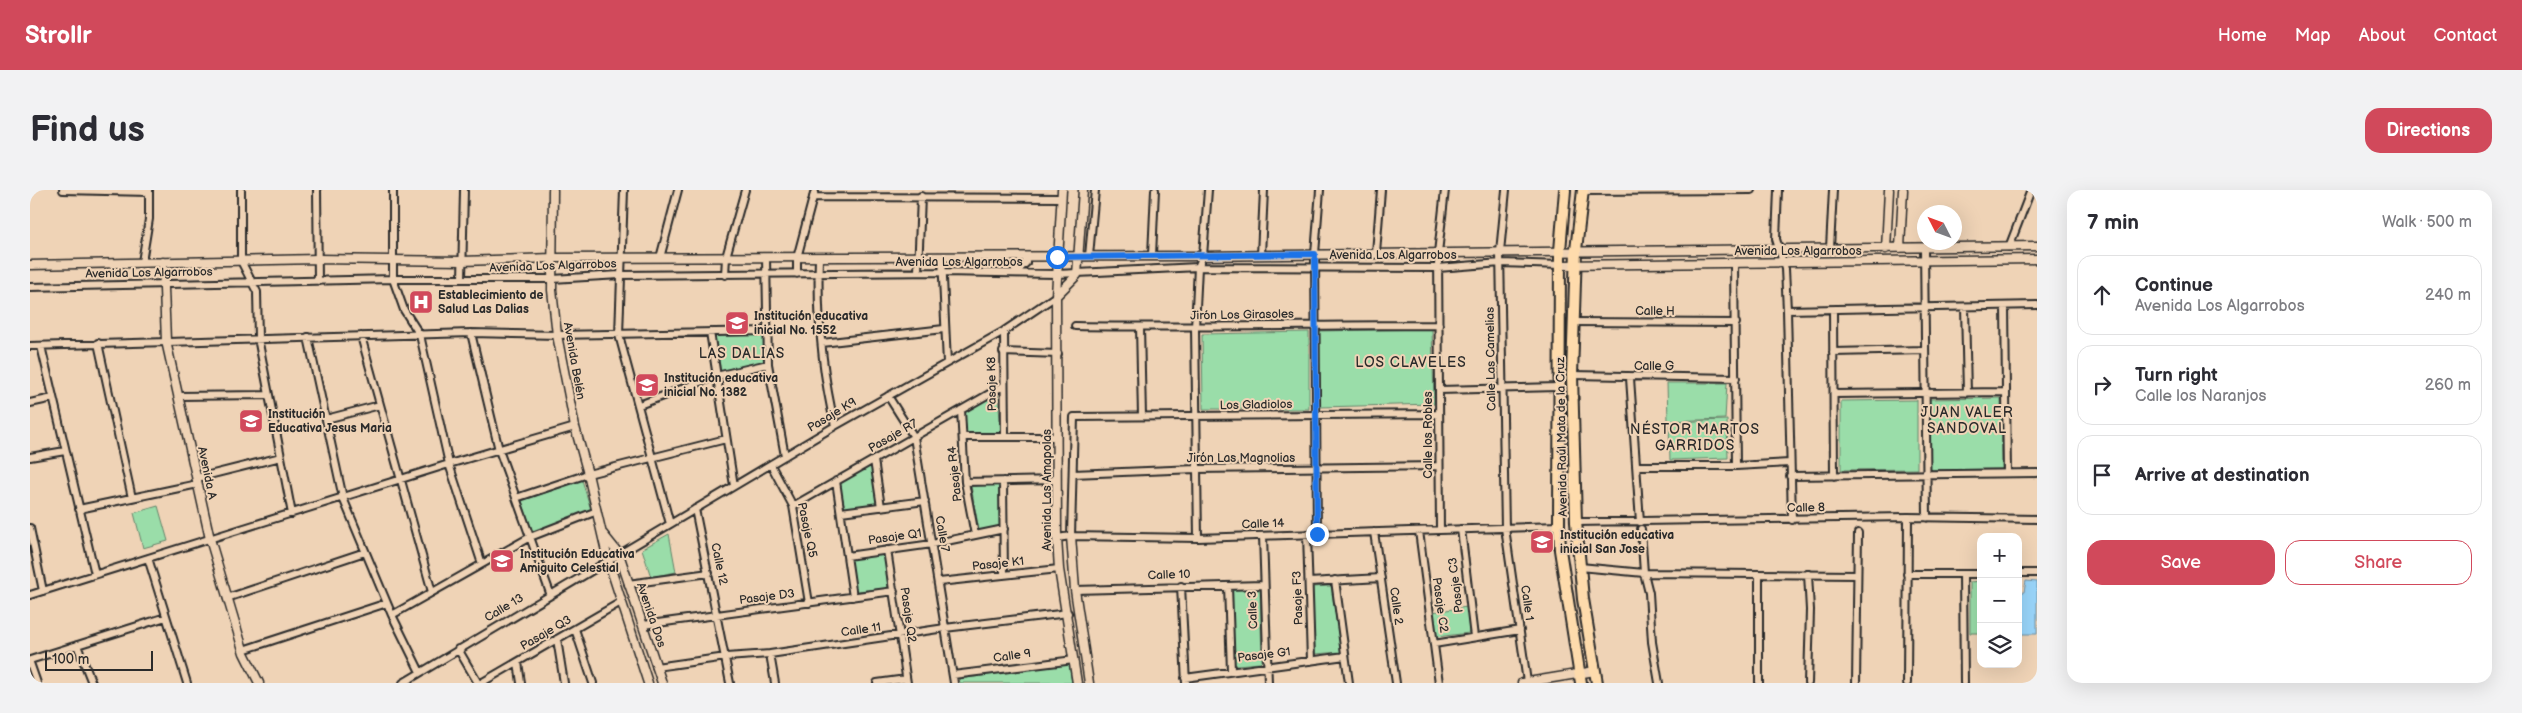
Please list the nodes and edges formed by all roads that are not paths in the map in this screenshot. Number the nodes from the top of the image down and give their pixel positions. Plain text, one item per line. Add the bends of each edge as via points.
1 (63, 190) edge
2 (242, 190) edge
3 (317, 190) edge
4 (393, 190) edge
5 (464, 190) edge
6 (553, 190) edge
7 (624, 190) edge
8 (678, 190) edge
9 (745, 190) edge
10 (1083, 190) edge
11 (1095, 190) edge
12 (1155, 190) edge
13 (1208, 190) edge
14 (1264, 190) edge
15 (1320, 190) edge
16 (1381, 190) edge
17 (1444, 190) edge
18 (1506, 190) edge
19 (1565, 190) edge
20 (1751, 190) edge
21 (1778, 190) edge
22 (1833, 190) edge
23 (1889, 190) edge
24 (1903, 190) edge
25 (2031, 190) edge
26 (149, 191) edge
27 (1582, 191) edge
28 (814, 193) edge
29 (874, 193) edge
30 (1061, 194) edge
31 (921, 196) junction
32 (2037, 246) edge
33 (2009, 247) junction
34 (1830, 248) junction
35 (1900, 248) junction
36 (1917, 248) edge
37 (1962, 248) edge
38 (1886, 249) junction
39 (1560, 250) junction
40 (1576, 250) junction
41 (1778, 250) junction
42 (1924, 250) edge
43 (1500, 252) junction
44 (1376, 253) junction
45 (1438, 253) junction
46 (1315, 254) junction
47 (1152, 255) junction
48 (1262, 255) junction
49 (1079, 256) junction
50 (1090, 256) junction
51 (1203, 256) junction
52 (726, 257) junction
53 (920, 257) junction
54 (942, 257) junction
55 (1026, 257) junction
56 (1057, 257) junction
57 (552, 258) junction
58 (660, 258) junction
59 (766, 258) junction
60 (797, 258) junction
61 (819, 258) junction
62 (621, 259) junction
63 (2037, 259) edge
64 (318, 260) junction
65 (392, 260) junction
66 (241, 261) junction
67 (462, 261) junction
68 (142, 262) junction
69 (163, 262) junction
70 (1734, 262) junction
71 (1782, 262) junction
72 (1923, 262) junction
73 (1501, 263) junction
74 (1576, 264) junction
75 (30, 265) edge
76 (1560, 265) junction
77 (1198, 266) junction
78 (1315, 267) junction
79 (1438, 268) junction
80 (1077, 271) junction
81 (918, 272) junction
82 (943, 272) junction
83 (1016, 272) junction
84 (797, 274) junction
85 (818, 274) junction
86 (1057, 274) junction
87 (620, 275) junction
88 (725, 275) junction
89 (766, 275) junction
90 (462, 279) junction
91 (552, 279) junction
92 (393, 280) junction
93 (318, 281) junction
94 (252, 282) junction
95 (164, 285) junction
96 (30, 287) edge
97 (1056, 296) junction
98 (2005, 306) junction
99 (2037, 306) edge
100 (1965, 307) junction
101 (1924, 308) junction
102 (1787, 310) junction
103 (1833, 310) junction
104 (1573, 322) junction
105 (1736, 323) junction
106 (1315, 325) junction
107 (1439, 325) junction
108 (1075, 326) dead end
109 (1140, 327) junction
110 (1195, 328) junction
111 (944, 329) junction
112 (768, 331) junction
113 (1004, 331) junction
114 (471, 332) junction
115 (710, 332) junction
116 (420, 335) junction
117 (619, 335) junction
118 (361, 336) junction
119 (557, 336) junction
120 (308, 337) junction
121 (258, 338) junction
122 (166, 341) junction
123 (98, 342) junction
124 (822, 343) junction
125 (30, 346) edge
126 (41, 346) junction
127 (1925, 350) junction
128 (1003, 352) junction
129 (1833, 352) junction
130 (1058, 354) junction
131 (947, 363) junction
132 (768, 364) junction
133 (1572, 375) junction
134 (716, 376) junction
135 (1630, 378) junction
136 (1736, 378) junction
137 (1003, 386) junction
138 (1558, 387) junction
139 (1503, 389) junction
140 (1439, 390) junction
141 (2006, 392) junction
142 (1967, 393) junction
143 (1834, 394) junction
144 (1924, 394) junction
145 (269, 395) junction
146 (178, 396) junction
147 (888, 396) junction
148 (53, 398) junction
149 (30, 403) edge
150 (380, 405) junction
151 (639, 406) junction
152 (961, 410) junction
153 (1439, 414) junction
154 (1142, 416) junction
155 (1316, 416) junction
156 (1196, 417) junction
157 (326, 419) junction
158 (835, 426) junction
159 (575, 428) junction
160 (914, 437) junction
161 (963, 437) junction
162 (1005, 437) junction
163 (1058, 437) junction
164 (726, 439) junction
165 (499, 450) junction
166 (65, 451) junction
167 (785, 456) junction
168 (30, 457) edge
169 (281, 457) junction
170 (653, 457) junction
171 (874, 460) junction
172 (1789, 463) junction
173 (449, 464) junction
174 (771, 465) junction
175 (1439, 466) junction
176 (1636, 466) junction
177 (1736, 466) junction
178 (1196, 469) junction
179 (1316, 469) junction
180 (2007, 473) junction
181 (2037, 473) edge
182 (588, 474) junction
183 (1073, 474) junction
184 (1925, 474) junction
185 (1790, 476) junction
186 (1834, 476) junction
187 (401, 480) junction
188 (1057, 480) junction
189 (197, 481) junction
190 (836, 481) junction
191 (1003, 481) junction
192 (965, 482) junction
193 (734, 486) junction
194 (132, 498) junction
195 (343, 498) junction
196 (516, 498) junction
197 (925, 501) junction
198 (794, 506) junction
199 (881, 507) junction
200 (79, 509) junction
201 (696, 510) junction
202 (597, 511) junction
203 (841, 512) junction
204 (292, 514) junction
205 (1908, 517) junction
206 (1926, 518) junction
207 (2037, 519) edge
208 (1792, 520) junction
209 (1576, 522) junction
210 (670, 524) junction
211 (1640, 525) junction
212 (1559, 526) junction
213 (30, 528) edge
214 (1505, 528) junction
215 (1461, 529) junction
216 (1004, 530) junction
217 (1440, 530) junction
218 (1418, 531) junction
219 (1374, 532) junction
220 (602, 533) junction
221 (1858, 533) dead end
222 (1307, 534) junction
223 (1317, 534) junction
224 (975, 535) junction
225 (1072, 536) junction
226 (1263, 536) junction
227 (530, 538) junction
228 (1057, 538) junction
229 (1198, 538) junction
230 (210, 539) junction
231 (31, 541) edge
232 (932, 544) junction
233 (887, 550) junction
234 (365, 552) junction
235 (619, 554) junction
236 (847, 556) junction
237 (148, 558) junction
238 (608, 560) junction
239 (482, 564) junction
240 (1580, 567) junction
241 (1059, 569) junction
242 (709, 573) junction
243 (1644, 573) junction
244 (2022, 573) edge
245 (2037, 573) edge
246 (95, 574) junction
247 (1808, 574) junction
248 (1907, 574) junction
249 (1963, 574) junction
250 (1977, 574) edge
251 (1004, 575) junction
252 (1759, 575) junction
253 (1857, 575) junction
254 (1381, 578) junction
255 (1335, 580) junction
256 (939, 582) junction
257 (1309, 582) junction
258 (628, 584) junction
259 (1263, 585) junction
260 (1181, 586) junction
261 (1228, 586) junction
262 (1075, 590) junction
263 (43, 591) junction
264 (894, 591) junction
265 (432, 592) junction
266 (550, 593) junction
267 (30, 596) edge
268 (853, 597) junction
269 (227, 598) junction
270 (621, 602) junction
271 (387, 603) junction
272 (809, 603) junction
273 (1068, 613) junction
274 (717, 614) junction
275 (392, 615) junction
276 (166, 617) junction
277 (643, 625) junction
278 (575, 628) junction
279 (946, 628) junction
280 (1520, 630) junction
281 (900, 636) junction
282 (1474, 637) junction
283 (556, 640) junction
284 (1434, 644) junction
285 (77, 645) junction
286 (458, 649) junction
287 (243, 650) junction
288 (770, 654) junction
289 (1345, 656) junction
290 (726, 657) junction
291 (1074, 660) junction
292 (1311, 660) junction
293 (30, 661) edge
294 (518, 662) junction
295 (1267, 666) junction
296 (656, 667) junction
297 (1231, 671) junction
298 (1595, 671) junction
299 (420, 672) junction
300 (953, 676) junction
301 (1580, 678) edge
302 (906, 681) edge
303 (1185, 681) edge
304 (36, 683) edge
305 (92, 683) edge
306 (187, 683) edge
307 (260, 683) edge
308 (403, 683) edge
309 (479, 683) edge
310 (521, 683) edge
311 (564, 683) edge
312 (593, 683) edge
313 (648, 683) edge
314 (662, 683) edge
315 (730, 683) edge
316 (775, 683) edge
317 (877, 683) edge
318 (954, 683) edge
319 (1077, 683) edge
320 (1089, 683) edge
321 (1268, 683) edge
322 (1348, 683) edge
323 (1396, 683) edge
324 (1439, 683) edge
325 (1525, 683) edge
326 (1597, 683) edge
327 (1659, 683) edge
328 (1759, 683) edge
329 (1808, 683) edge
330 (1856, 683) edge
331 (1907, 683) edge
332 (1964, 683) edge

1 - 26 street
2 - 66 street
3 - 64 street
4 - 65 street
5 - 67 street
6 - 57 street, Avenida Belén
7 - 62 street
8 - 58 street
9 - 52 street
10 - 49 street
11 - 50 street
12 - 47 street
13 - 51 street
14 - 48 street
15 - 46 street
16 - 44 street
17 - 45 street, Calle los Robles
18 - 43 street, Calle Las Camelias
19 - 39 main road, Avenida Raúl Mata de la Cruz
20 - 27 street
21 - 41 street
22 - 34 street
23 - 38 street
24 - 35 street
25 - 33 street
26 - 68 street via 149,220
27 - 40 main road, Avenida Raúl Mata de la Cruz
28 - 29 street
28 - 60 street
29 - 31 street
30 - 31 street
30 - 56 street, Avenida Las Amapolas
31 - 53 street
32 - 33 street, Avenida Los Algarrobos
33 - 37 street, Avenida Los Algarrobos
34 - 38 street, Avenida Los Algarrobos
34 - 41 street, Avenida Los Algarrobos
35 - 36 street, Avenida Los Algarrobos
35 - 38 street, Avenida Los Algarrobos
39 - 40 street, Avenida Los Algarrobos
39 - 43 street, Avenida Los Algarrobos
39 - 76 main road, Avenida Raúl Mata de la Cruz
40 - 41 street, Avenida Los Algarrobos
40 - 74 main road, Avenida Raúl Mata de la Cruz
41 - 71 street
42 - 72 street
43 - 45 street, Avenida Los Algarrobos
43 - 73 street, Calle Las Camelias
44 - 45 street, Avenida Los Algarrobos
44 - 46 street, Avenida Los Algarrobos
45 - 79 street, Calle los Robles
46 - 48 street, Avenida Los Algarrobos
46 - 78 street
47 - 50 street, Avenida Los Algarrobos
47 - 51 street, Avenida Los Algarrobos
48 - 51 street, Avenida Los Algarrobos
49 - 50 street, Avenida Los Algarrobos
49 - 56 street, Avenida Los Algarrobos
49 - 80 street
51 - 77 street
52 - 58 street, Avenida Los Algarrobos
52 - 59 street, Avenida Los Algarrobos
52 - 88 street
53 - 54 street, Avenida Los Algarrobos
53 - 61 street, Avenida Los Algarrobos
53 - 81 street
54 - 55 street, Avenida Los Algarrobos
54 - 82 street
55 - 56 street, Avenida Los Algarrobos
55 - 83 street via 1026,263
56 - 86 street, Avenida Las Amapolas
57 - 62 street, Avenida Los Algarrobos
57 - 67 street, Avenida Los Algarrobos
57 - 91 street, Avenida Belén
58 - 62 street, Avenida Los Algarrobos
59 - 60 street, Avenida Los Algarrobos
59 - 89 street
60 - 61 street, Avenida Los Algarrobos
60 - 84 street
61 - 85 street
62 - 87 street
63 - 72 street, Avenida Los Algarrobos
64 - 65 street, Avenida Los Algarrobos
64 - 66 street, Avenida Los Algarrobos
64 - 93 street
65 - 67 street, Avenida Los Algarrobos
65 - 92 street
66 - 69 street, Avenida Los Algarrobos
66 - 94 street
67 - 90 street
68 - 69 street, Avenida Los Algarrobos
68 - 75 street, Avenida Los Algarrobos
69 - 95 street, Avenida A
70 - 71 street, Avenida Los Algarrobos
70 - 74 street, Avenida Los Algarrobos
70 - 105 street
71 - 72 street, Avenida Los Algarrobos
71 - 102 street
72 - 101 street
73 - 76 street, Avenida Los Algarrobos
73 - 79 street, Avenida Los Algarrobos
73 - 139 street, Calle Las Camelias
74 - 76 street, Avenida Los Algarrobos
74 - 104 main road, Avenida Raúl Mata de la Cruz
76 - 138 main road, Avenida Raúl Mata de la Cruz
77 - 78 street, Avenida Los Algarrobos
77 - 80 street, Avenida Los Algarrobos
77 - 110 street
78 - 79 street, Avenida Los Algarrobos
78 - 106 street
79 - 107 street, Calle los Robles
80 - 86 street, Avenida Los Algarrobos
80 - 97 street
81 - 82 street, Avenida Los Algarrobos
81 - 85 street, Avenida Los Algarrobos
82 - 83 street, Avenida Los Algarrobos
82 - 111 street
83 - 86 street, Avenida Los Algarrobos
84 - 85 street, Avenida Los Algarrobos
84 - 89 street, Avenida Los Algarrobos
85 - 124 street
86 - 97 street, Avenida Las Amapolas
87 - 88 street, Avenida Los Algarrobos
87 - 91 street, Avenida Los Algarrobos
87 - 117 street
88 - 89 street, Avenida Los Algarrobos
89 - 112 street
90 - 91 street, Avenida Los Algarrobos
90 - 92 street, Avenida Los Algarrobos
91 - 119 street, Avenida Belén
92 - 93 street, Avenida Los Algarrobos
92 - 116 street via 404,310
93 - 94 street, Avenida Los Algarrobos
94 - 95 street, Avenida Los Algarrobos
94 - 121 street via 257,292
95 - 96 street, Avenida Los Algarrobos
95 - 122 street, Avenida A
97 - 113 street, Pasaje K9
97 - 130 street, Avenida Las Amapolas
98 - 99 street
98 - 100 street
98 - 141 street
100 - 101 street
100 - 142 street
101 - 103 street
101 - 127 street
102 - 103 street
102 - 172 street
103 - 129 street
104 - 105 street, Calle H
104 - 133 main road, Avenida Raúl Mata de la Cruz
105 - 136 street
106 - 107 street, Jirón Los Girasoles
106 - 110 street, Jirón Los Girasoles
106 - 155 street
107 - 140 street, Calle los Robles
108 - 109 street, Jirón Los Girasoles
109 - 110 street, Jirón Los Girasoles
109 - 154 street
110 - 156 street
111 - 124 street
111 - 131 street
112 - 115 street
112 - 132 street
113 - 128 street, Pasaje K8
113 - 131 street, Pasaje K9
114 - 116 street
114 - 119 street
114 - 165 street
115 - 117 street
115 - 134 street
116 - 118 street
116 - 173 street
117 - 119 street
117 - 151 street
118 - 120 street
118 - 150 street
119 - 159 street, Avenida Belén
120 - 121 street
120 - 157 street
121 - 122 street
121 - 145 street
122 - 123 street
122 - 146 street, Avenida A
123 - 126 street
123 - 194 street
124 - 158 street
125 - 126 street
126 - 148 street
127 - 129 street
127 - 144 street
128 - 130 street
128 - 137 street, Pasaje K8
129 - 143 street
130 - 163 street, Avenida Las Amapolas
131 - 147 street, Pasaje K9
132 - 134 street
132 - 167 street
133 - 135 street, Calle G
133 - 209 main road, Avenida Raúl Mata de la Cruz
134 - 151 street
134 - 164 street
135 - 136 street, Calle G
135 - 176 street
136 - 177 street
137 - 152 street, Pasaje R7
137 - 162 street, Pasaje K8
138 - 139 street
138 - 212 main road, Avenida Raúl Mata de la Cruz
139 - 140 street
139 - 214 street, Calle Las Camelias
140 - 153 street, Calle los Robles
141 - 142 street
141 - 180 street
142 - 144 street
143 - 144 street
143 - 186 street
144 - 184 street
145 - 146 street
145 - 169 street
146 - 189 street, Avenida A
147 - 158 street, Pasaje K9
147 - 160 street, Calle 7
148 - 149 street
148 - 166 street
150 - 157 street
150 - 187 street
151 - 170 street
152 - 160 street, Pasaje R7
152 - 161 street, Pasaje R4
153 - 155 street, Los Gladiolos
153 - 175 street, Calle los Robles
154 - 156 street, Los Gladiolos
154 - 183 street, Los Gladiolos via 1074,417
155 - 156 street, Los Gladiolos
155 - 179 street
156 - 178 street
157 - 195 street
158 - 167 street, Pasaje K9
159 - 165 street
159 - 182 street, Avenida Belén
160 - 171 street, Pasaje R7
160 - 197 street, Calle 7
161 - 162 street
161 - 192 street, Pasaje R4
162 - 163 street
163 - 188 street, Avenida Las Amapolas
164 - 170 street
164 - 193 street
165 - 173 street
165 - 196 street
166 - 168 street
166 - 200 street
167 - 174 street, Pasaje K9
169 - 189 street
169 - 204 street
170 - 182 street
170 - 210 street
171 - 190 street, Pasaje R7
171 - 199 street
172 - 177 street
172 - 185 street
173 - 187 street
173 - 239 street
174 - 193 street, Pasaje K9
174 - 198 street, Pasaje Q5
175 - 179 street, Jirón Las Magnolias
175 - 217 street, Calle los Robles
176 - 177 street
176 - 211 street
178 - 179 street, Jirón Las Magnolias
178 - 183 street, Jirón Las Magnolias
178 - 229 street
179 - 223 street
180 - 181 street
180 - 184 street
182 - 196 street
182 - 202 street, Avenida Belén
183 - 225 street
184 - 186 street
184 - 206 street
185 - 186 street
185 - 208 street
187 - 195 street
187 - 265 street
188 - 191 street
188 - 228 street, Avenida Las Amapolas
189 - 194 street
189 - 230 street, Avenida A
190 - 198 street, Pasaje R7
190 - 203 street
191 - 192 street
191 - 216 street
192 - 224 street, Pasaje R4
193 - 201 street, Pasaje K9
194 - 200 street
195 - 204 street
195 - 234 street
196 - 227 street
197 - 199 street
197 - 232 street, Calle 7
198 - 272 street, Pasaje Q5
199 - 203 street
200 - 246 street
201 - 210 street, Pasaje K9
201 - 242 street, Calle 12
202 - 220 street, Avenida Belén
202 - 227 street
203 - 236 street
204 - 230 street
205 - 206 street, Calle 8
205 - 208 street, Calle 8
205 - 248 street
206 - 207 street, Calle 8
208 - 211 street, Calle 8
209 - 211 street, Calle 8
209 - 240 main road, Avenida Raúl Mata de la Cruz
210 - 235 street, Pasaje K9
211 - 243 street
212 - 214 street, Calle 14
212 - 301 main road, Avenida Raúl Mata de la Cruz
213 - 231 street
214 - 215 street, Calle 14
214 - 280 street, Calle 1
215 - 217 street, Calle 14
215 - 282 street, Pasaje C3
216 - 224 street, Pasaje Q1
216 - 251 street
217 - 218 street, Calle 14
218 - 219 street, Calle 14
218 - 284 street, Pasaje C2
219 - 223 street, Calle 14
219 - 254 street, Calle 2
220 - 235 street, Avenida Belén
220 - 238 street, Avenida Belén
221 - 253 street
222 - 223 street, Calle 14
222 - 226 street, Calle 14
222 - 257 street, Pasaje F3
224 - 232 street, Pasaje Q1
225 - 228 street, Calle 14
225 - 229 street, Calle 14
225 - 262 street, Avenida Las Amapolas
226 - 229 street, Calle 14
226 - 259 street, Calle 3
227 - 239 street
227 - 266 street
228 - 241 street, Avenida Las Amapolas
230 - 237 street
230 - 269 street, Avenida A
231 - 263 street
232 - 233 street, Pasaje Q1
232 - 256 street, Calle 7
233 - 236 street, Pasaje Q1
233 - 264 street, Pasaje Q2
234 - 269 street
234 - 271 street
235 - 238 street, Calle 13
235 - 258 street, Avenida Dos
236 - 268 street
237 - 246 street
237 - 276 street
238 - 266 street, Calle 13
238 - 270 street, Avenida Dos
239 - 265 street
240 - 243 street
240 - 298 main road, Avenida Raúl Mata de la Cruz
241 - 251 street, Pasaje K1
241 - 273 street, Avenida Las Amapolas
242 - 258 street
242 - 274 street, Calle 12
243 - 252 street
243 - 327 street
244 - 245 street
246 - 263 street
247 - 252 street
247 - 253 street
247 - 329 street
248 - 249 street
248 - 331 street
249 - 250 street
249 - 332 street
251 - 256 street, Pasaje K1
252 - 328 street
253 - 330 street
254 - 255 street
254 - 323 street, Calle 2
255 - 257 street
255 - 289 street
256 - 279 street, Calle 7
257 - 292 street, Pasaje F3
258 - 277 street, Avenida Dos
259 - 261 street, Calle 10
259 - 295 street, Calle 3
260 - 261 street, Calle 10
260 - 262 street, Calle 10
260 - 303 street
261 - 297 street
262 - 320 street, Avenida Las Amapolas
263 - 267 street
264 - 268 street, Pasaje D3
264 - 281 street, Pasaje Q2
265 - 275 street
266 - 286 street, Calle 13
268 - 272 street, Pasaje D3
269 - 287 street, Avenida A
270 - 278 street, Pasaje Q3
270 - 313 street, Avenida Dos
271 - 275 street
271 - 287 street
272 - 274 street, Pasaje D3
273 - 279 street, Calle 11
273 - 291 street, Avenida Las Amapolas
274 - 277 street, Pasaje D3
274 - 290 street, Calle 12
275 - 299 street
276 - 285 street
276 - 306 street
277 - 296 street, Avenida Dos
278 - 283 street, Pasaje Q3
278 - 312 street
279 - 281 street, Calle 11
279 - 300 street, Calle 7
280 - 282 street
280 - 325 street, Calle 1
281 - 288 street, Calle 11
281 - 302 street, Pasaje Q2
282 - 284 street
283 - 294 street, Pasaje Q3
283 - 311 street
284 - 324 street, Pasaje C2
285 - 293 street
285 - 305 street
286 - 299 street, Calle 13
286 - 309 street
287 - 307 street, Avenida A
288 - 290 street, Calle 11
288 - 316 street
289 - 292 street, Pasaje G1
289 - 322 street
290 - 296 street, Calle 11
290 - 315 street, Calle 12
291 - 300 street, Calle 9
291 - 319 street, Avenida Las Amapolas
292 - 295 street, Pasaje G1
293 - 304 street
294 - 309 street, Pasaje Q3
294 - 310 street
295 - 297 street, Pasaje G1
295 - 321 street, Calle 3
296 - 314 street, Avenida Dos
297 - 303 street, Pasaje G1
298 - 301 street
298 - 326 main road, Avenida Raúl Mata de la Cruz
299 - 308 street, Calle 13
300 - 318 street, Calle 7
301 - 325 street
302 - 317 street

